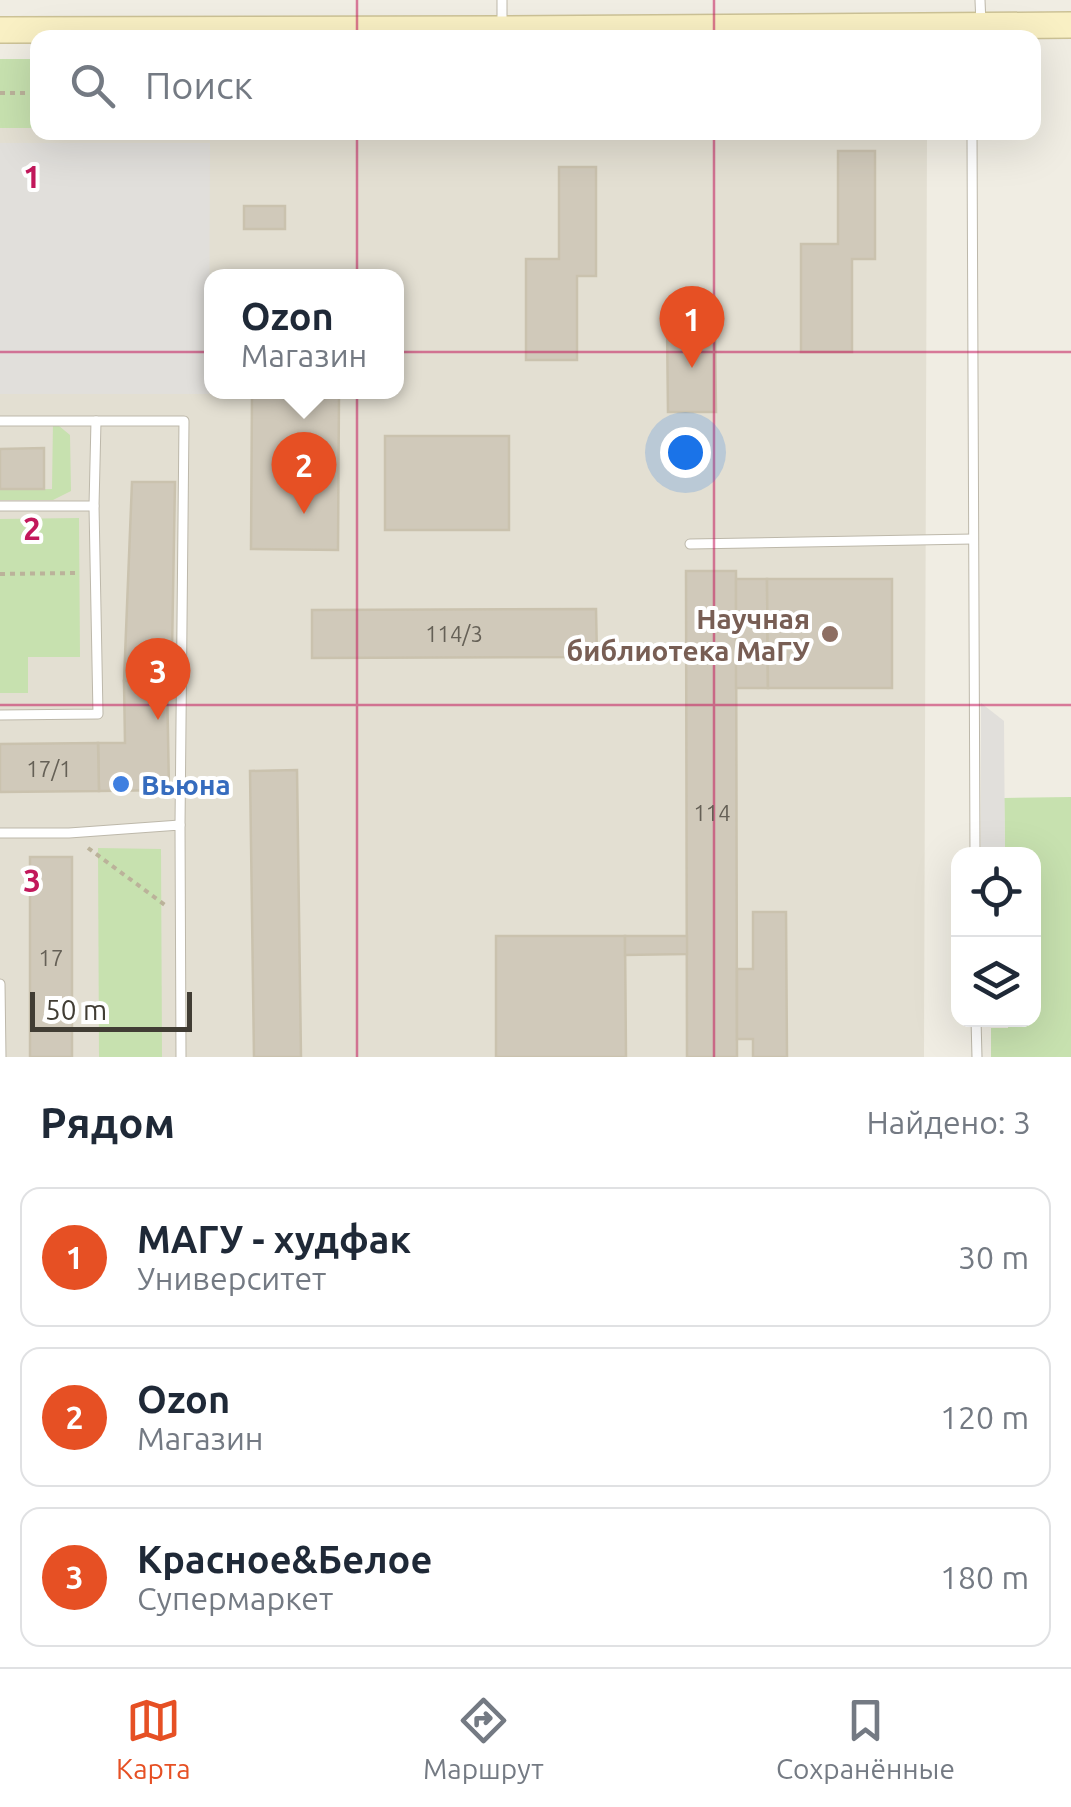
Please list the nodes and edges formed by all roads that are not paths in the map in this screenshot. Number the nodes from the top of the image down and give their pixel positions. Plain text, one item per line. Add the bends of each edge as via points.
1 (502, 0) edge
2 (980, 21) edge
3 (1071, 25) edge
4 (0, 30) edge
5 (502, 30) junction
6 (972, 140) edge
7 (0, 420) edge
8 (96, 421) junction
9 (0, 506) edge
10 (94, 506) junction
11 (974, 539) junction
12 (690, 544) dead end
13 (0, 715) edge
14 (180, 825) junction
15 (0, 833) edge
16 (974, 847) edge
17 (0, 984) edge
18 (976, 1027) edge
19 (1, 1057) edge
20 (182, 1057) edge
21 (977, 1057) edge

1 - 5 lane
2 - 3 main road
2 - 5 main road
4 - 5 main road
6 - 11 lane
7 - 8 lane
8 - 10 lane
8 - 14 lane via 184,421
9 - 10 lane
10 - 13 lane via 98,714
11 - 12 lane
11 - 16 lane
14 - 15 lane
14 - 20 lane
17 - 19 lane
18 - 21 lane

